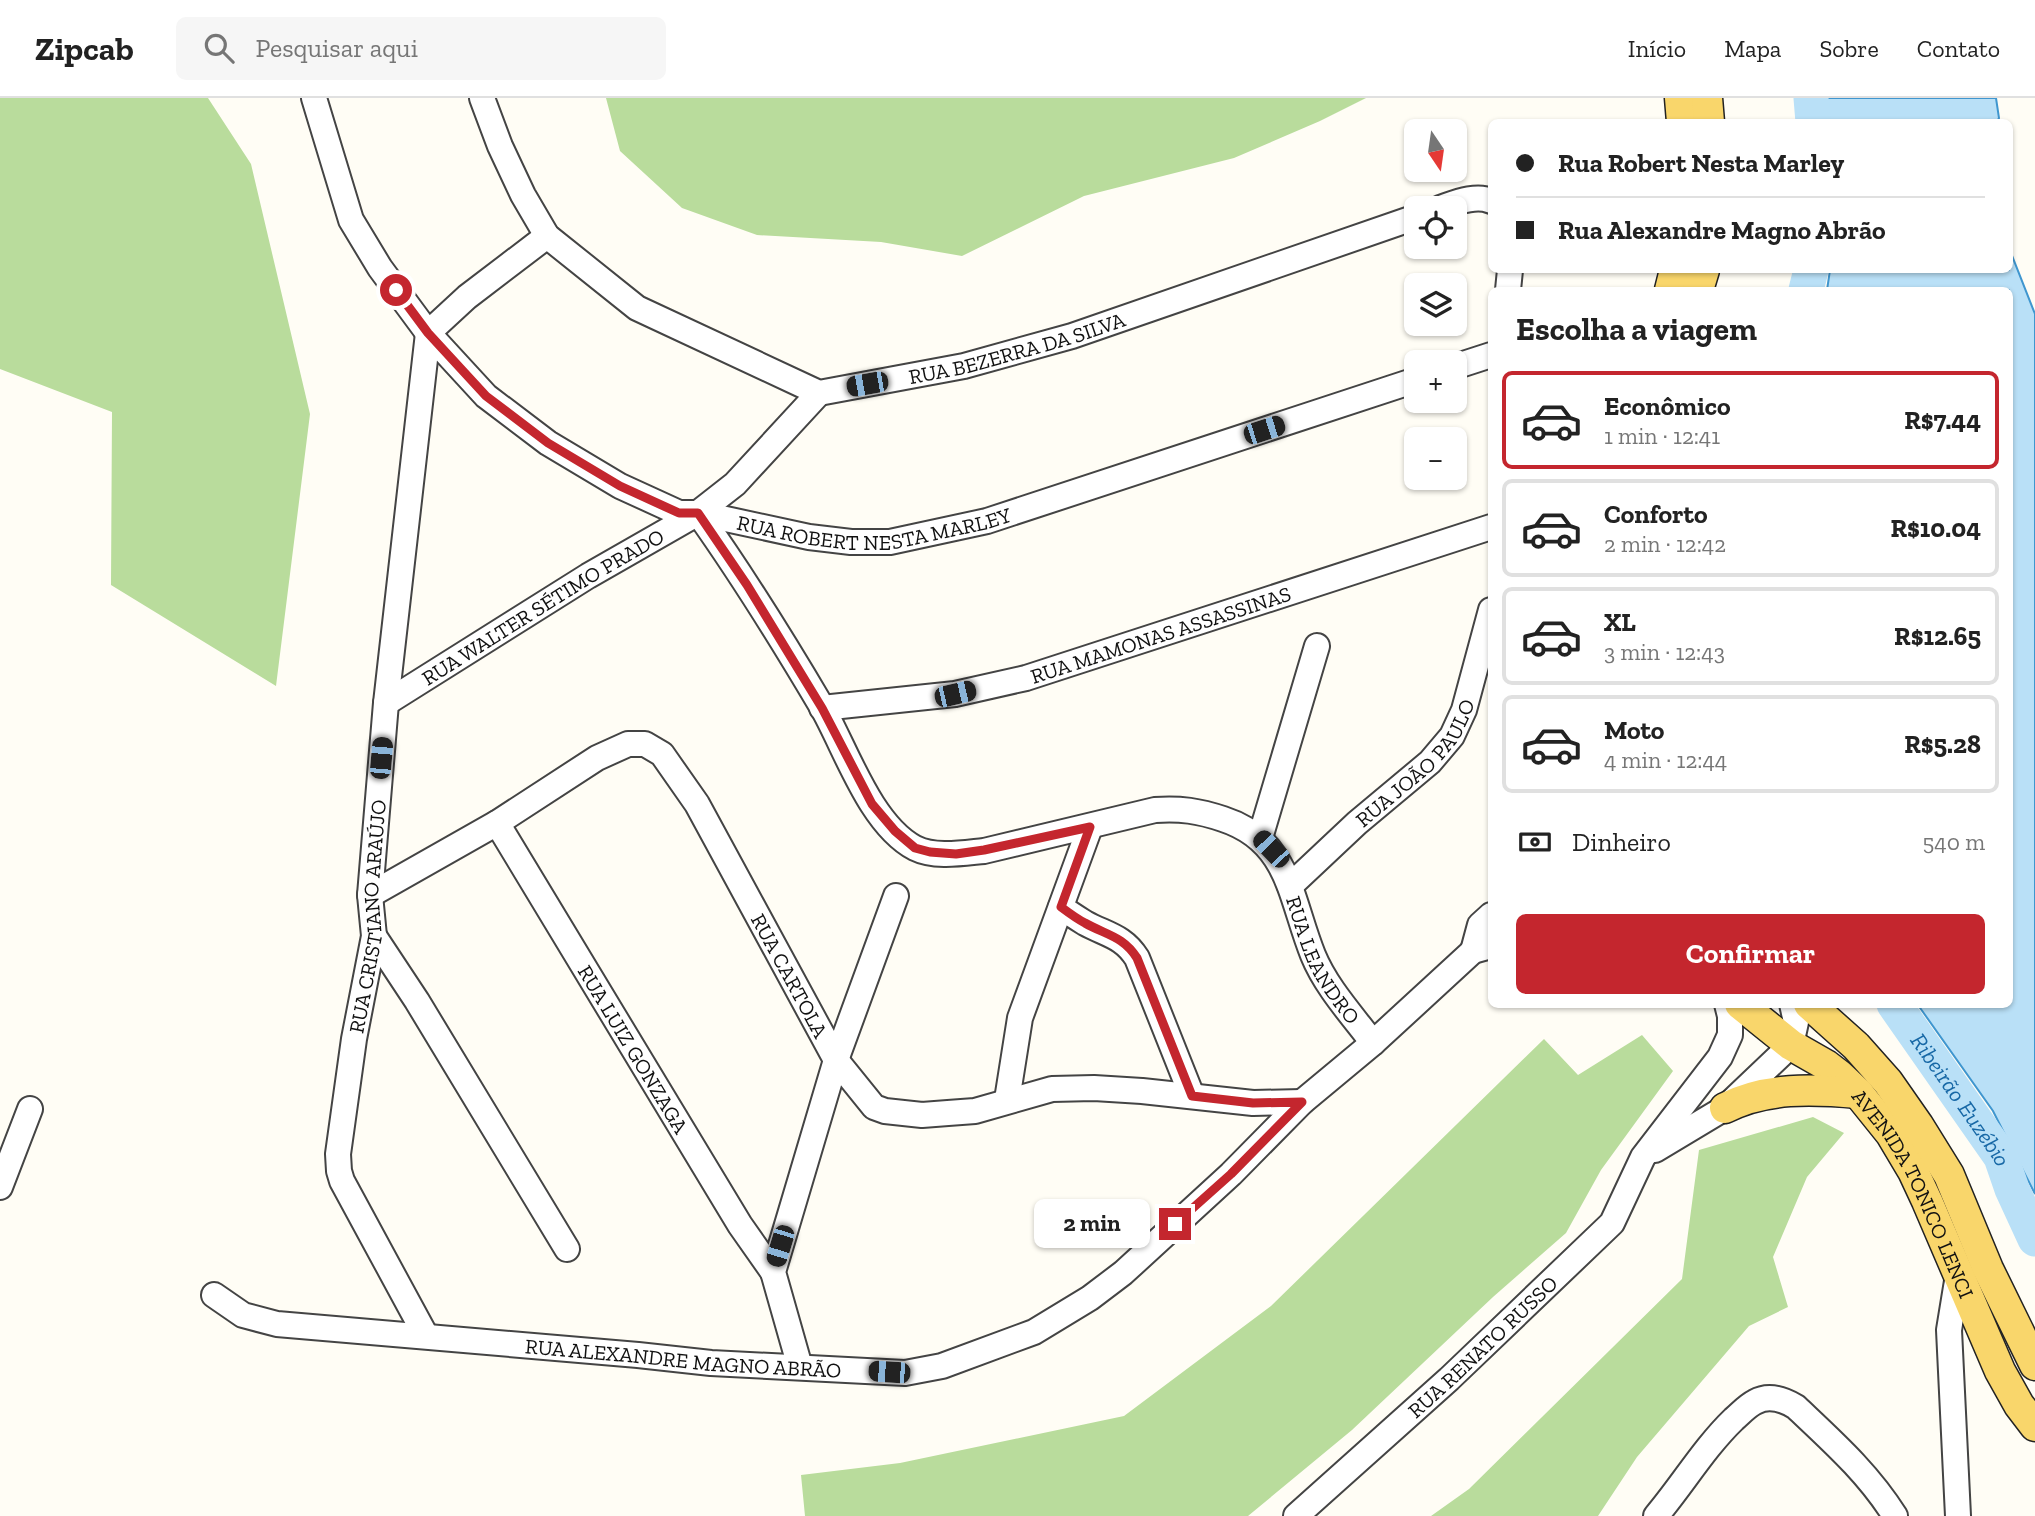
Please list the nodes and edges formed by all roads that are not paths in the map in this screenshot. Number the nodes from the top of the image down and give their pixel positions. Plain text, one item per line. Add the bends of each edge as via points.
1 (314, 98) edge
2 (482, 98) edge
3 (1680, 98) edge
4 (1707, 98) edge
5 (1682, 119) edge
6 (1709, 119) edge
7 (1488, 200) edge
8 (1467, 201) edge
9 (1404, 221) edge
10 (547, 236) junction
11 (428, 333) junction
12 (1488, 356) edge
13 (1467, 363) edge
14 (1404, 384) edge
15 (819, 393) junction
16 (698, 513) junction
17 (1488, 528) edge
18 (1488, 622) edge
19 (1317, 646) dead end
20 (386, 703) junction
21 (822, 708) junction
22 (497, 823) junction
23 (1090, 827) junction
24 (1260, 838) junction
25 (1290, 887) junction
26 (370, 895) junction
27 (896, 896) dead end
28 (1061, 907) junction
29 (1488, 918) edge
30 (374, 936) junction
31 (1482, 948) edge
32 (1728, 1008) edge
33 (1745, 1008) edge
34 (1793, 1008) edge
35 (1813, 1008) edge
36 (1373, 1043) junction
37 (1791, 1045) junction
38 (836, 1060) junction
39 (1857, 1093) junction
40 (1192, 1096) junction
41 (1007, 1100) junction
42 (1302, 1102) junction
43 (1725, 1108) junction
44 (30, 1109) dead end
45 (1643, 1157) junction
46 (0, 1187) edge
47 (567, 1249) dead end
48 (772, 1272) junction
49 (1958, 1275) junction
50 (214, 1296) dead end
51 (426, 1336) junction
52 (2035, 1365) edge
53 (800, 1367) junction
54 (2035, 1426) edge
55 (1660, 1515) edge
56 (1296, 1516) edge
57 (1895, 1516) edge
58 (1958, 1516) edge

1 - 11 street, RUA ROBERT NESTA MARLEY via 351,220
2 - 10 street via 523,195
3 - 5 main road
4 - 6 main road
7 - 8 street
9 - 15 street, RUA BEZERRA DA SILVA via 1072,336 964,366
10 - 11 street
10 - 15 street via 637,308
11 - 16 street, RUA ROBERT NESTA MARLEY via 486,396 548,443 679,513
11 - 20 street, RUA CRISTIANO ARAÚJO
12 - 13 street
14 - 16 street, RUA ROBERT NESTA MARLEY via 987,521 890,542 808,537
15 - 16 street, RUA WALTER SÉTIMO PRADO via 735,484
16 - 20 street, RUA WALTER SÉTIMO PRADO
16 - 21 street, RUA LEANDRO
17 - 21 street, RUA MAMONAS ASSASSINAS via 1026,678 955,694
18 - 25 street, RUA JOÃO PAULO via 1464,710 1452,736 1430,762
19 - 24 street
20 - 26 street, RUA CRISTIANO ARAÚJO
21 - 23 street, RUA LEANDRO via 872,804 915,848 956,854
22 - 26 street, RUA CARTOLA
22 - 38 street, RUA CARTOLA via 611,751 645,744 662,754 697,804
22 - 48 street, RUA LUIZ GONZAGA
23 - 24 street, RUA LEANDRO via 1180,808 1237,824
23 - 28 street
24 - 25 street, RUA LEANDRO via 1271,849
25 - 36 street, RUA LEANDRO via 1324,975
26 - 30 street, RUA CRISTIANO ARAÚJO
27 - 38 street
28 - 40 street via 1130,946
28 - 41 street via 1020,1018
29 - 31 street via 1480,925
30 - 47 street
30 - 51 street, RUA CRISTIANO ARAÚJO via 354,1039 339,1171
31 - 36 street, RUA ALEXANDRE MAGNO ABRÃO
32 - 45 street, RUA RENATO RUSSO via 1730,1035 1720,1057
33 - 37 main road, AVENIDA TONICO LENCI
34 - 37 street via 1796,1022
35 - 52 main road, AVENIDA TONICO LENCI via 1856,1046 1918,1125 1949,1175
36 - 42 street, RUA ALEXANDRE MAGNO ABRÃO
37 - 39 main road, AVENIDA TONICO LENCI via 1826,1065
37 - 43 street
38 - 41 street, RUA CARTOLA via 868,1101 885,1111 922,1115 975,1111
38 - 48 street
39 - 43 main road via 1765,1094
39 - 49 main road, AVENIDA TONICO LENCI via 1891,1134 1913,1171
40 - 41 street, RUA CARTOLA via 1094,1088 1052,1089
40 - 42 street, RUA CARTOLA via 1253,1103
42 - 53 street, RUA ALEXANDRE MAGNO ABRÃO via 1122,1273 1034,1332 942,1366 905,1373
43 - 45 street
44 - 46 street
45 - 56 street, RUA RENATO RUSSO via 1612,1223 1449,1379
48 - 53 street, RUA LUIZ GONZAGA
49 - 54 main road, AVENIDA TONICO LENCI via 2000,1371
49 - 58 street via 1949,1330
50 - 51 street, RUA ALEXANDRE MAGNO ABRÃO via 243,1315 277,1324
51 - 53 street, RUA ALEXANDRE MAGNO ABRÃO
55 - 57 street via 1717,1436 1746,1407 1766,1398 1784,1399 1796,1407 1857,1465

